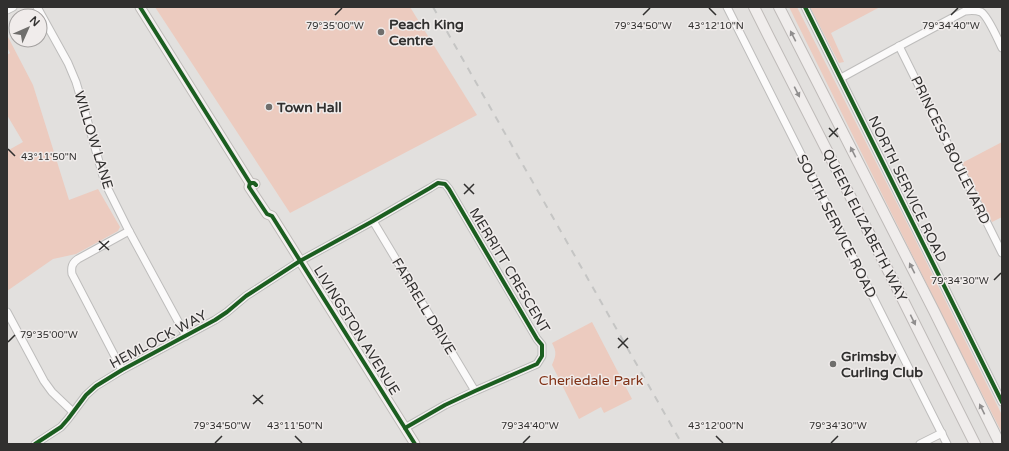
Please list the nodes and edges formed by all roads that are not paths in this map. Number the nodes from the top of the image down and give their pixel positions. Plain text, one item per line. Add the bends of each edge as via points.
1 (13, 7) edge
2 (37, 7) edge
3 (140, 7) edge
4 (727, 7) edge
5 (754, 7) edge
6 (779, 7) edge
7 (805, 7) edge
8 (7, 10) edge
9 (899, 46) junction
10 (1002, 48) edge
11 (841, 78) junction
12 (373, 221) junction
13 (129, 231) junction
14 (1002, 253) edge
15 (300, 261) junction
16 (7, 312) edge
17 (186, 336) junction
18 (122, 370) junction
19 (475, 391) junction
20 (1002, 402) edge
21 (73, 412) junction
22 (405, 428) junction
23 (942, 433) junction
24 (35, 444) edge
25 (415, 444) edge
26 (920, 444) edge
27 (948, 444) edge
28 (975, 444) edge
29 (1000, 444) edge

1 - 8 street
2 - 13 street, WILLOW LANE via 68,62 86,112 103,176
3 - 15 main road, LIVINGSTON AVENUE via 250,182 249,187 267,214 272,216
4 - 23 street, SOUTH SERVICE ROAD
5 -> 28 highway, QUEEN ELIZABETH WAY
29 -> 6 highway, QUEEN ELIZABETH WAY
7 - 11 street, NORTH SERVICE ROAD
9 - 10 street via 965,11 972,10 984,15
9 - 11 street
9 - 14 street, PRINCESS BOULEVARD
11 - 20 street, NORTH SERVICE ROAD
12 - 15 street, MERRITT CRESCENT
12 - 19 street, FARRELL DRIVE
12 - 19 street, MERRITT CRESCENT via 438,183 445,184 449,189 542,346 542,356 537,364
13 - 17 street, WILLOW LANE
13 - 18 street via 78,259 71,269
15 - 17 street, HEMLOCK WAY via 246,296 215,320
15 - 22 main road, LIVINGSTON AVENUE
16 - 21 street via 44,381
17 - 18 street, HEMLOCK WAY
18 - 21 street, HEMLOCK WAY via 96,386
19 - 22 street, MERRITT CRESCENT
21 - 24 street, HEMLOCK WAY via 61,428
22 - 25 main road, LIVINGSTON AVENUE
23 - 26 street
23 - 27 street, SOUTH SERVICE ROAD

